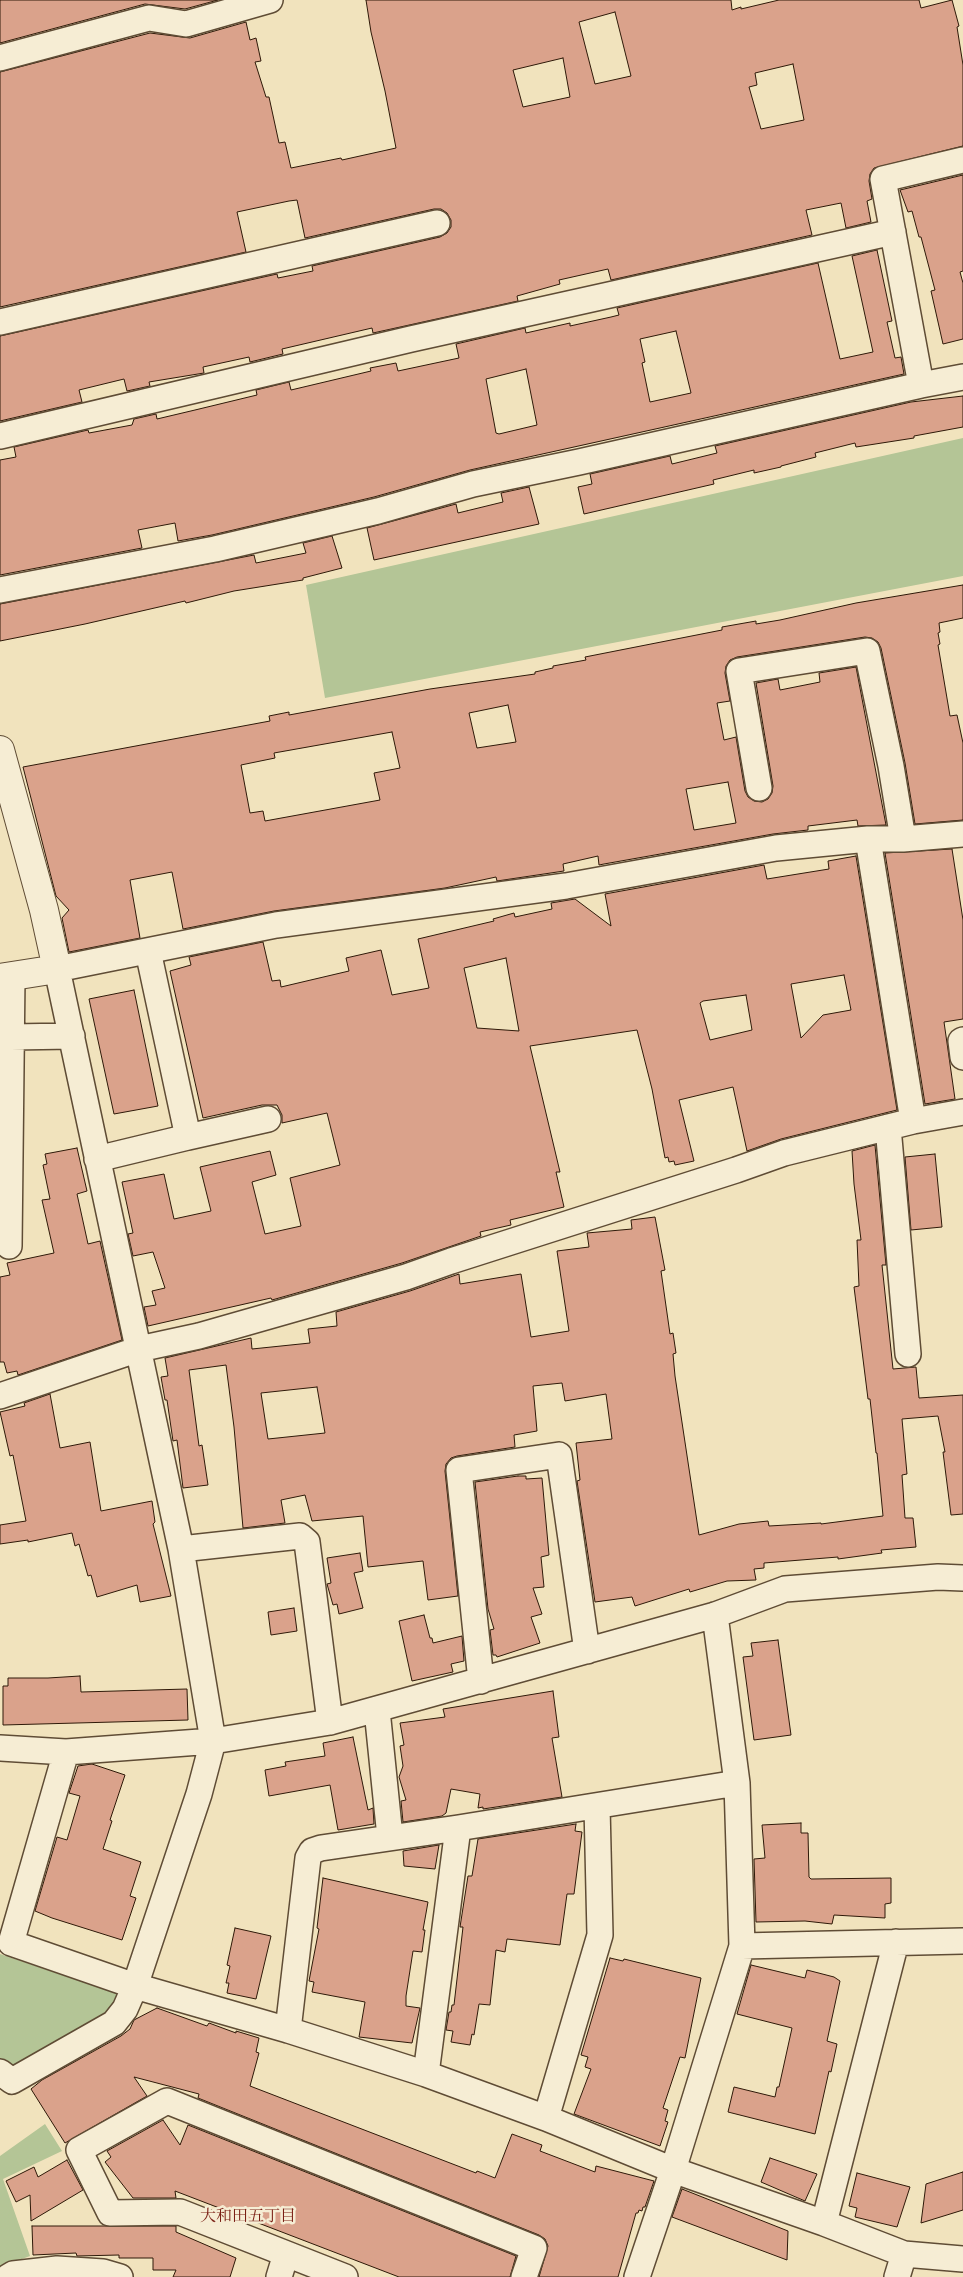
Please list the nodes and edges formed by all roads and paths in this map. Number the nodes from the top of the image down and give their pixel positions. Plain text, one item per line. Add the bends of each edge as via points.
1 (270, 0) edge
2 (0, 58) edge
3 (963, 160) edge
4 (437, 223) dead end
5 (894, 232) junction
6 (0, 322) edge
7 (963, 377) edge
8 (921, 386) junction
9 (0, 436) edge
10 (0, 590) edge
11 (2, 766) edge
12 (759, 788) dead end
13 (963, 834) edge
14 (903, 838) junction
15 (868, 839) junction
16 (148, 951) junction
17 (57, 969) junction
18 (6, 977) edge
19 (72, 1036) junction
20 (11, 1037) junction
21 (963, 1040) edge
22 (963, 1057) edge
23 (963, 1112) edge
24 (268, 1119) dead end
25 (913, 1121) junction
26 (888, 1127) junction
27 (188, 1137) junction
28 (97, 1158) junction
29 (9, 1246) dead end
30 (139, 1349) junction
31 (908, 1354) dead end
32 (0, 1396) edge
33 (180, 1549) junction
34 (963, 1578) edge
35 (715, 1615) junction
36 (587, 1651) junction
37 (481, 1682) junction
38 (377, 1710) junction
39 (330, 1722) junction
40 (213, 1741) junction
41 (0, 1748) edge
42 (66, 1752) junction
43 (737, 1783) junction
44 (597, 1806) junction
45 (458, 1828) junction
46 (390, 1837) junction
47 (963, 1941) edge
48 (896, 1942) junction
49 (742, 1946) junction
50 (135, 1986) junction
51 (288, 2030) junction
52 (426, 2074) junction
53 (4, 2081) edge
54 (546, 2118) junction
55 (673, 2170) junction
56 (824, 2223) junction
57 (963, 2259) edge
58 (282, 2266) edge
59 (901, 2266) edge
60 (113, 2276) edge
61 (8, 2277) edge
62 (345, 2277) edge
63 (524, 2277) edge
64 (636, 2277) edge

1 - 2 street via 186,24 149,18
3 - 5 street via 883,179
4 - 6 street
5 - 8 street
5 - 9 street via 411,339
7 - 8 street
8 - 10 street via 473,484 378,511 215,549
11 - 17 street via 44,910
12 - 14 street via 739,671 867,651
13 - 14 street
14 - 15 street
15 - 16 street via 776,848 566,886 276,925
15 - 25 street
16 - 17 street
16 - 27 street
17 - 18 street
17 - 19 street
18 - 20 street
19 - 20 street
19 - 28 street
20 - 29 street
21 - 22 street
23 - 25 street
24 - 27 street
25 - 26 street
26 - 30 street via 784,1153 406,1277 199,1336
26 - 31 street
27 - 28 street
28 - 30 street
30 - 32 street
30 - 33 street
33 - 39 street via 300,1536 307,1542
33 - 40 street
34 - 35 street via 938,1577 785,1589
35 - 36 street
35 - 43 street
36 - 37 street
36 - 37 street via 559,1455 459,1470
37 - 38 street
38 - 39 street
38 - 46 street
39 - 40 street
40 - 42 street
40 - 50 street via 199,1794
41 - 42 street
42 - 50 street via 11,1943
43 - 44 street
43 - 49 street
44 - 45 street
44 - 54 street via 600,1935
45 - 46 street
45 - 52 street
46 - 51 street via 320,1848 312,1851 308,1858
47 - 48 street
48 - 49 street
48 - 56 street
49 - 55 street
50 - 51 street
50 - 53 street via 125,2009 114,2023
51 - 52 street
52 - 54 street
54 - 55 street
55 - 56 street
55 - 64 street
56 - 59 street
57 - 59 street
58 - 62 street
58 - 63 street via 180,2212 110,2213 79,2150 167,2101 534,2248
60 - 61 street via 57,2269

